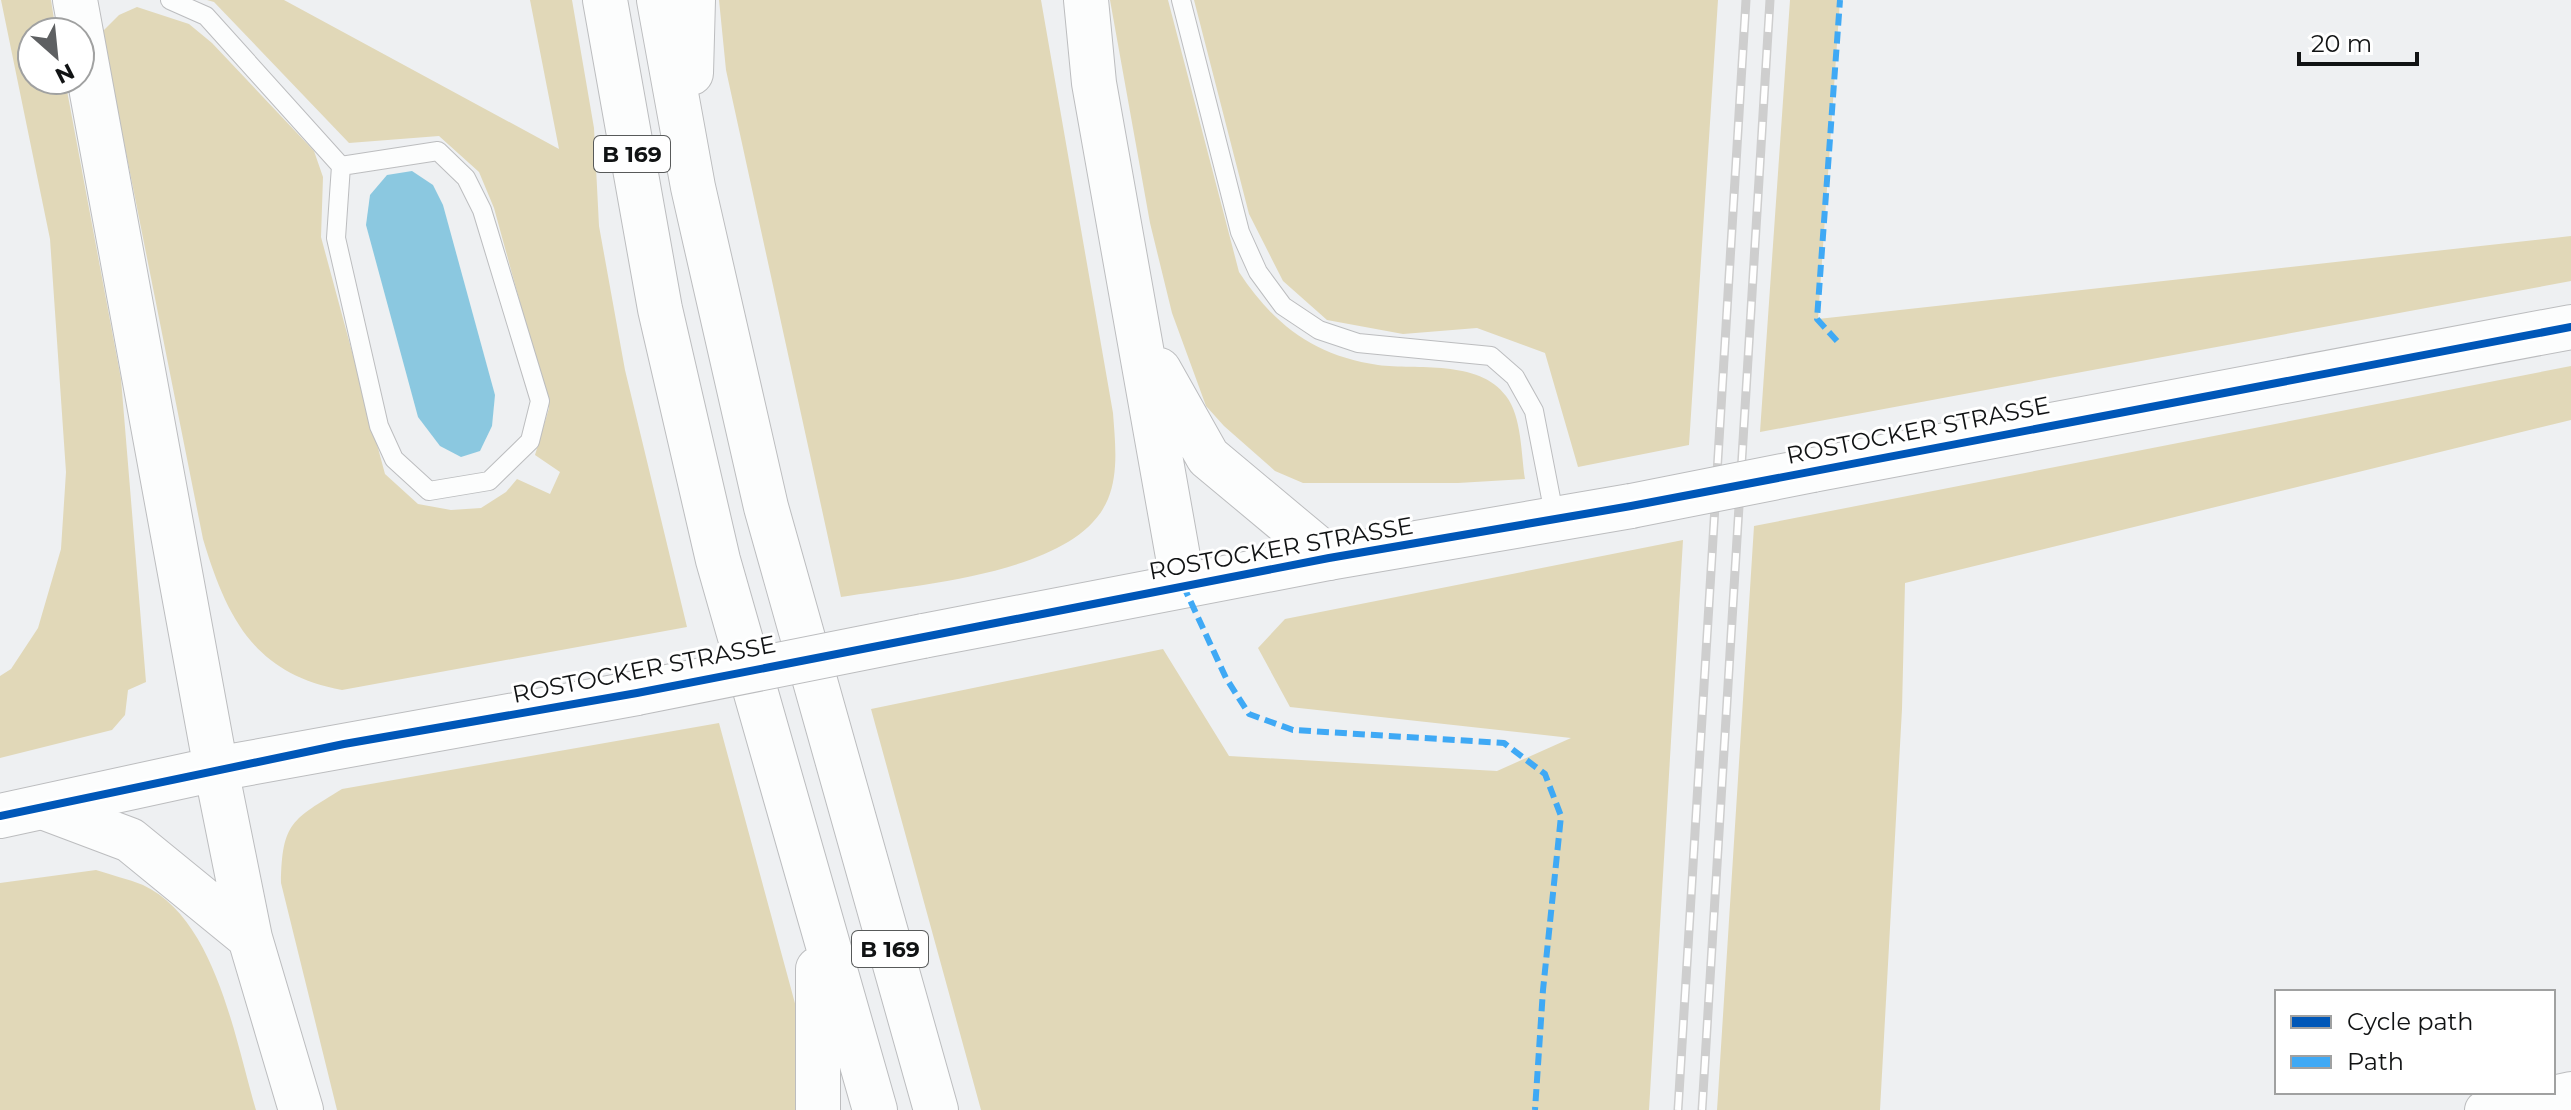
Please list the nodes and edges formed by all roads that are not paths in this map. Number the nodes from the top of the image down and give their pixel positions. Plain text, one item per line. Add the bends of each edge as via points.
1 (75, 0) edge
2 (170, 0) edge
3 (605, 0) edge
4 (659, 0) edge
5 (693, 0) edge
6 (1066, 0) edge
7 (1086, 0) edge
8 (1181, 0) edge
9 (1094, 83) junction
10 (341, 166) junction
11 (693, 187) junction
12 (2571, 327) edge
13 (1142, 339) junction
14 (1555, 519) junction
15 (1329, 558) junction
16 (1183, 585) junction
17 (216, 769) junction
18 (45, 808) junction
19 (0, 816) edge
20 (817, 911) junction
21 (250, 938) junction
22 (2571, 1091) edge
23 (301, 1110) edge
24 (818, 1110) edge
25 (875, 1110) edge
26 (936, 1110) edge
27 (2484, 1110) edge

1 - 17 main road
2 - 10 lane via 206,16
3 - 20 main road, B 169 via 660,309 718,560
4 - 11 main road, B 169
5 - 11 main road
6 - 9 main road
7 - 9 main road
8 - 14 lane via 1240,232 1258,272 1283,306 1319,330 1358,343 1491,356 1515,377 1534,411
9 - 13 main road
10 - 10 lane via 438,151 466,178 482,210 540,401 530,441 489,481 429,491 394,459 379,426 336,238
11 - 26 main road, B 169 via 766,507
12 - 14 main road, ROSTOCKER STRASSE, bridge
13 - 15 main road via 1208,457
13 - 16 main road
14 - 15 main road, ROSTOCKER STRASSE
15 - 16 main road, ROSTOCKER STRASSE
16 - 17 main road, ROSTOCKER STRASSE, bridge via 637,693
17 - 18 main road, ROSTOCKER STRASSE
17 - 21 main road
18 - 19 main road, ROSTOCKER STRASSE
18 - 21 main road via 130,840
20 - 24 main road
20 - 25 main road, B 169
21 - 23 main road
22 - 27 street

